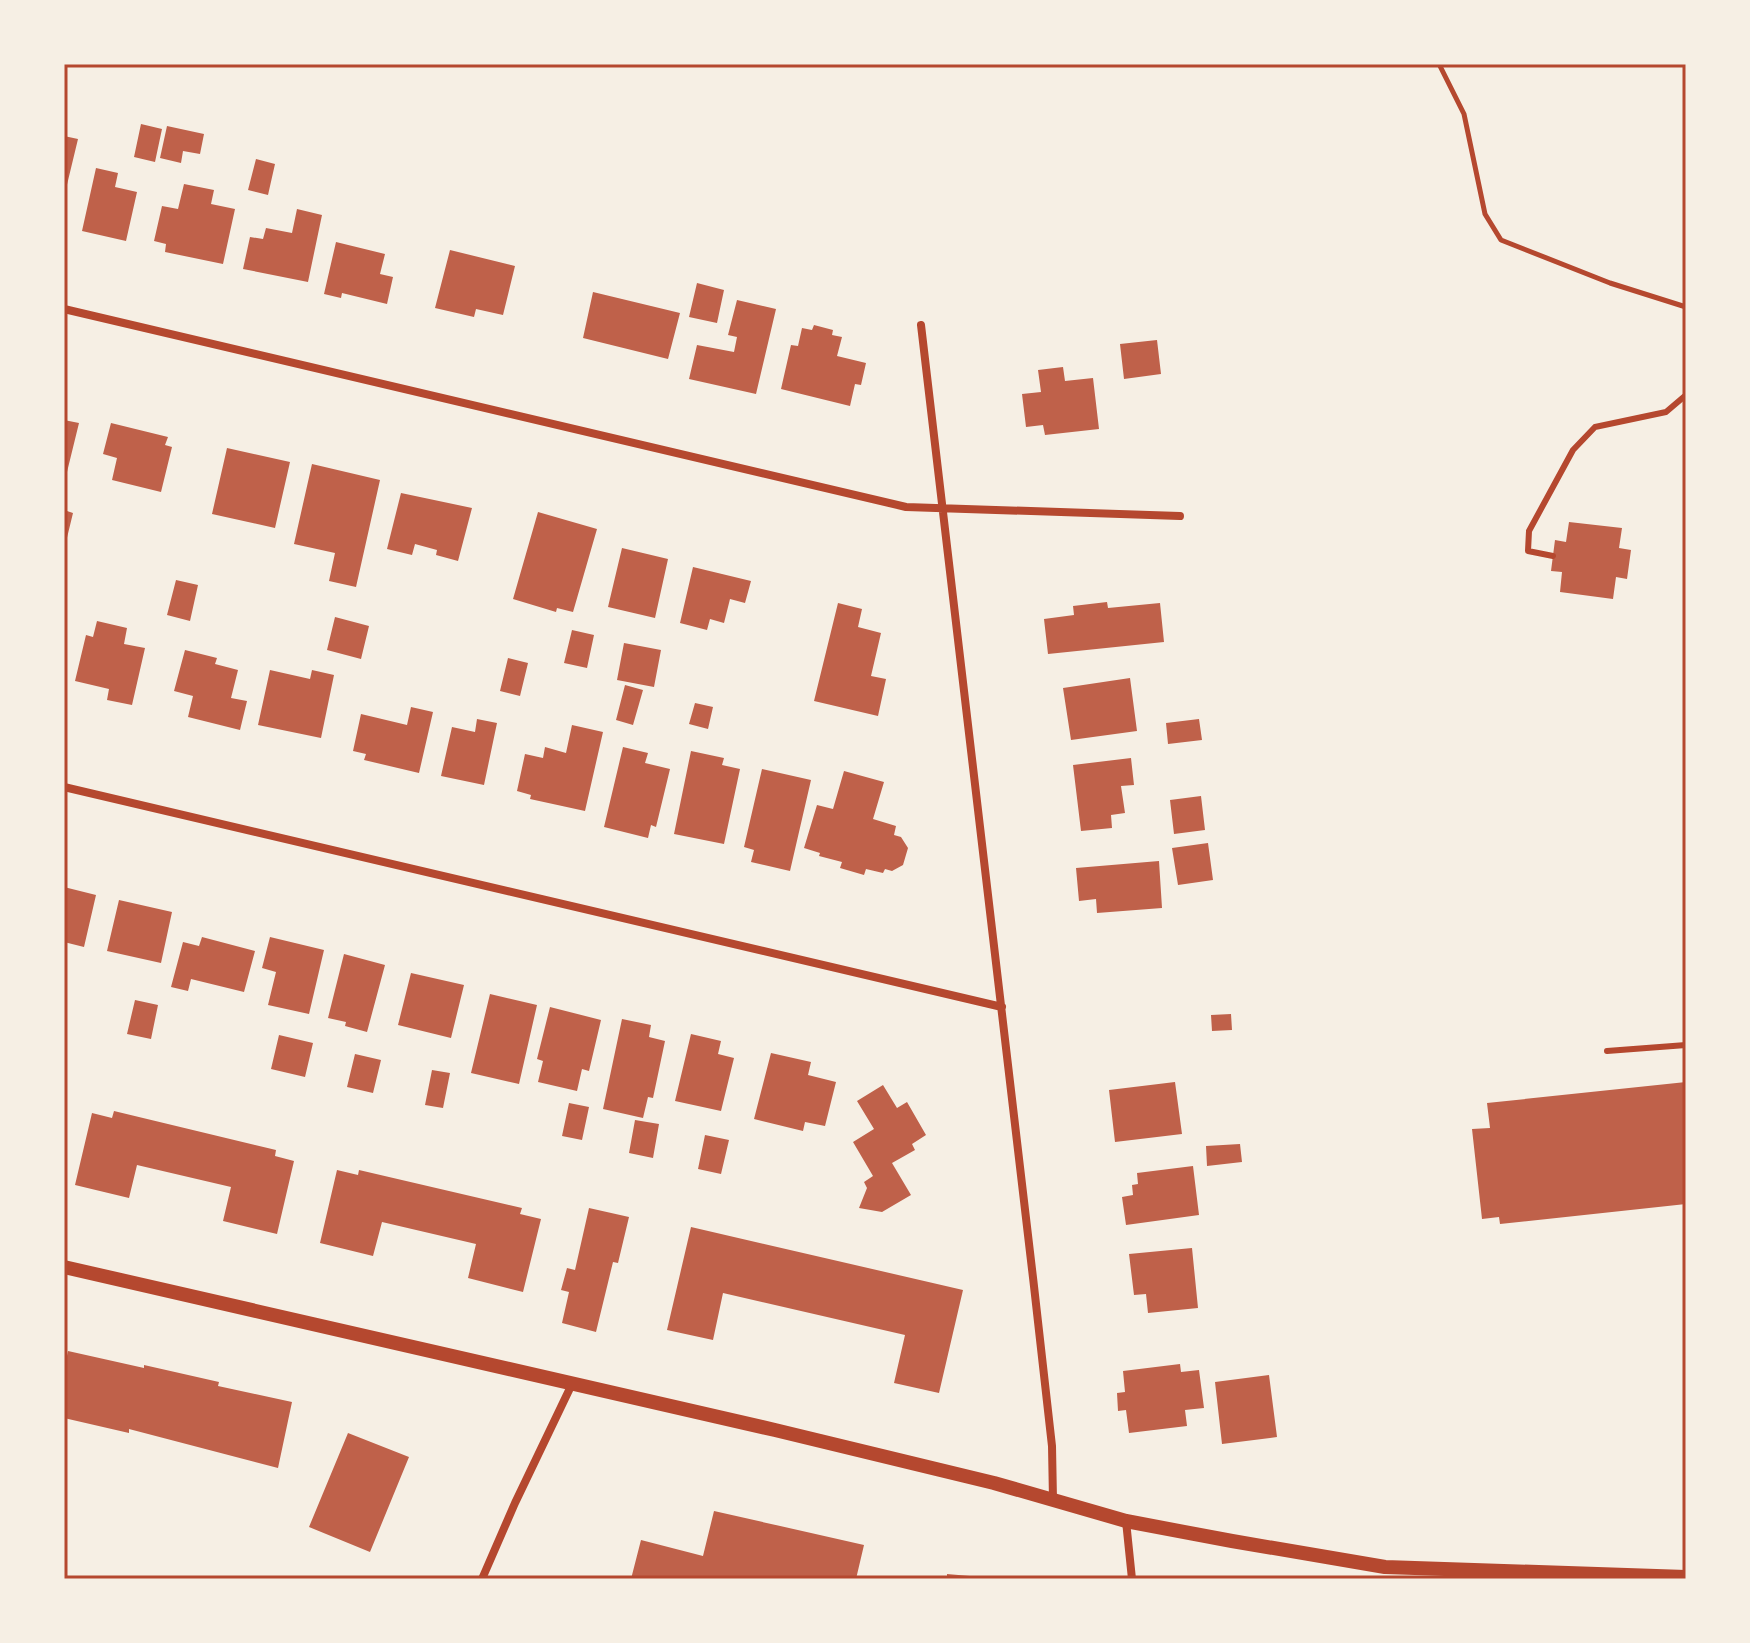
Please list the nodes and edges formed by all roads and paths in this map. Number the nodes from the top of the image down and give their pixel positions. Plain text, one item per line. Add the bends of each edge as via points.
1 (1439, 64) edge
2 (1686, 307) edge
3 (64, 309) edge
4 (921, 325) dead end
5 (1686, 395) edge
6 (944, 508) junction
7 (1180, 516) dead end
8 (1553, 556) dead end
9 (64, 787) edge
10 (1002, 1007) junction
11 (1686, 1045) edge
12 (1607, 1051) dead end
13 (64, 1267) edge
14 (572, 1384) junction
15 (1053, 1500) junction
16 (1126, 1521) junction
17 (1602, 1577) edge
18 (1686, 1577) edge
19 (482, 1579) edge
20 (1132, 1579) edge

1 - 2 path via 1464,114 1485,214 1501,240
3 - 6 street via 906,507
4 - 6 street
5 - 8 lane via 1666,412 1595,427 1573,450 1529,531 1528,551
6 - 7 street
6 - 10 street
9 - 10 street
10 - 15 street via 1052,1446
11 - 12 lane
13 - 14 street
14 - 15 street
14 - 19 street
15 - 16 street
16 - 17 street via 1385,1567
16 - 20 street
17 - 18 street

